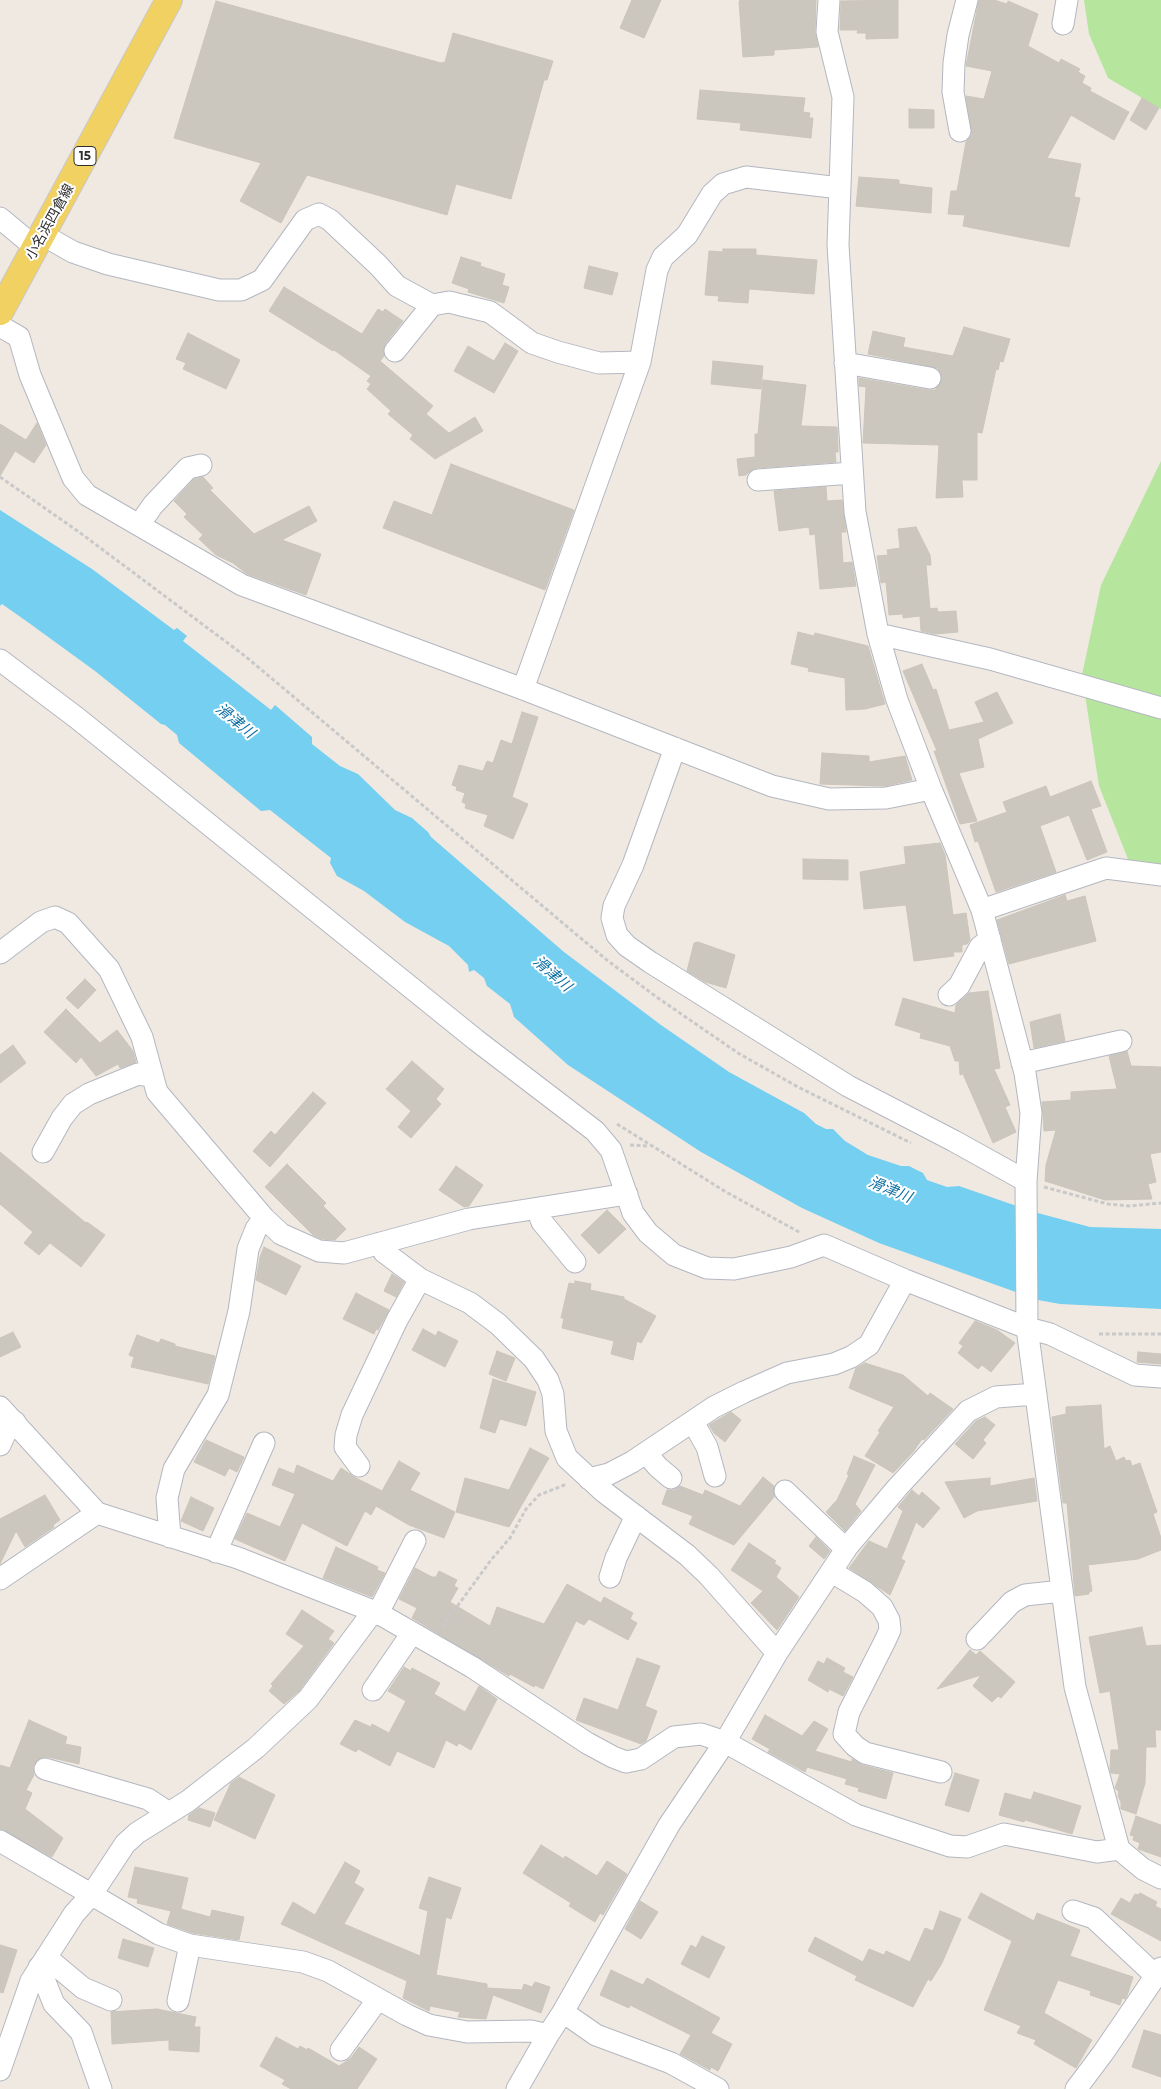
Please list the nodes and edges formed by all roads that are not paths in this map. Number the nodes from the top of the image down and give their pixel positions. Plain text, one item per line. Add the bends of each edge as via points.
1 (168, 0) edge
2 (829, 0) edge
3 (967, 0) edge
4 (1067, 0) edge
5 (1063, 24) dead end
6 (960, 131) dead end
7 (840, 188) junction
8 (0, 218) edge
9 (40, 242) junction
10 (432, 305) junction
11 (0, 312) edge
12 (0, 326) edge
13 (395, 351) dead end
14 (640, 362) junction
15 (845, 363) junction
16 (930, 378) dead end
17 (201, 465) dead end
18 (852, 473) junction
19 (758, 480) dead end
20 (139, 525) junction
21 (878, 634) junction
22 (0, 660) edge
23 (523, 689) junction
24 (1161, 708) edge
25 (675, 748) junction
26 (931, 789) junction
27 (1161, 875) edge
28 (982, 910) junction
29 (990, 939) junction
30 (0, 953) edge
31 (949, 995) dead end
32 (1121, 1041) dead end
33 (1022, 1063) junction
34 (152, 1076) junction
35 (43, 1152) dead end
36 (1026, 1186) junction
37 (628, 1194) junction
38 (537, 1209) junction
39 (264, 1218) junction
40 (380, 1243) junction
41 (575, 1262) dead end
42 (420, 1279) junction
43 (905, 1280) junction
44 (1027, 1324) junction
45 (1161, 1377) edge
46 (1036, 1394) junction
47 (0, 1406) edge
48 (15, 1422) junction
49 (693, 1422) junction
50 (264, 1443) dead end
51 (0, 1444) edge
52 (647, 1454) junction
53 (359, 1466) dead end
54 (715, 1476) dead end
55 (671, 1478) dead end
56 (589, 1479) junction
57 (785, 1491) dead end
58 (97, 1513) junction
59 (636, 1516) junction
60 (170, 1537) junction
61 (415, 1541) dead end
62 (846, 1549) junction
63 (216, 1552) junction
64 (832, 1572) junction
65 (610, 1577) dead end
66 (0, 1579) edge
67 (1062, 1591) junction
68 (378, 1613) junction
69 (421, 1638) junction
70 (977, 1639) dead end
71 (777, 1653) junction
72 (373, 1690) dead end
73 (725, 1742) junction
74 (45, 1769) dead end
75 (941, 1772) dead end
76 (169, 1813) junction
77 (0, 1841) edge
78 (1119, 1849) junction
79 (1161, 1878) edge
80 (92, 1894) junction
81 (1073, 1911) dead end
82 (190, 1945) junction
83 (43, 1962) junction
84 (1158, 1972) edge
85 (378, 1999) junction
86 (111, 2000) dead end
87 (178, 2001) dead end
88 (563, 2012) junction
89 (548, 2035) junction
90 (341, 2050) dead end
91 (0, 2070) edge
92 (100, 2089) edge
93 (516, 2089) edge
94 (718, 2089) edge
95 (1076, 2089) edge

1 - 9 main road, 小名浜四倉線 / 15
2 - 7 street via 827,32 843,97
3 - 6 street via 954,63 953,92
4 - 5 street
7 - 14 street via 746,177 723,184 712,194 686,235 663,257 657,270
7 - 15 street via 838,245
8 - 9 street
9 - 10 street via 108,264 219,290 241,290 262,280 305,220 319,214 372,258 397,286
9 - 11 main road, 小名浜四倉線 / 15
10 - 13 street
10 - 14 street via 449,302 490,312 532,343 599,364
12 - 20 street via 19,337 30,375 74,478 87,495
14 - 23 street
15 - 16 street
15 - 18 street
17 - 20 street via 188,468
18 - 19 street
18 - 21 street via 855,512
20 - 23 street via 242,585
21 - 24 street via 990,659
21 - 26 street via 897,700
22 - 37 street via 77,718 476,1040 595,1131 611,1150
23 - 25 street
25 - 26 street via 772,786 829,798 886,798
25 - 36 street via 633,864 614,906 612,918 617,935 650,962 848,1086 954,1141
26 - 28 street
27 - 28 street via 1106,868
28 - 29 street
29 - 31 street via 980,947 959,986
29 - 33 street
30 - 34 street via 41,922 55,917 68,923 109,968 142,1037 150,1058
32 - 33 street
33 - 36 street via 1031,1113
34 - 35 street via 138,1074 73,1104
34 - 39 street via 157,1092
36 - 44 street
37 - 38 street
37 - 43 street via 633,1213 648,1233 674,1255 707,1268 734,1269 791,1257 824,1245
38 - 40 street via 469,1219
38 - 41 street via 542,1222
39 - 40 street via 282,1234 320,1251 344,1253
39 - 60 street via 248,1250 239,1311 218,1395 174,1469 167,1498
40 - 42 street via 384,1252
42 - 53 street via 396,1320 352,1416 345,1448
42 - 56 street via 470,1303 498,1324 534,1359 550,1387 556,1431 564,1450
43 - 44 street
43 - 49 street via 869,1345 834,1364 787,1373 714,1407
44 - 45 street via 1135,1375
44 - 46 street
46 - 62 street via 996,1397 968,1411
46 - 67 street
47 - 48 street
48 - 51 street
48 - 58 street
49 - 52 street
49 - 54 street via 707,1447
50 - 63 street
52 - 55 street
52 - 56 street via 609,1474
56 - 59 street
57 - 62 street
58 - 60 street
58 - 66 street
59 - 65 street
59 - 71 street via 704,1571
60 - 63 street
61 - 68 street
62 - 64 street
63 - 68 street
64 - 71 street
64 - 75 street via 865,1592 882,1607 890,1630 849,1712 844,1734 866,1753
67 - 70 street via 1025,1595 1012,1602
67 - 78 street via 1075,1687
68 - 69 street
68 - 76 street via 369,1617 302,1705 256,1748
69 - 72 street
69 - 73 street via 613,1758 626,1762 641,1759 674,1737 701,1734
71 - 73 street
73 - 78 street via 856,1815 950,1846 967,1847 1004,1834 1097,1852
73 - 88 street via 669,1825
74 - 76 street via 148,1799
76 - 80 street via 125,1844
77 - 80 street
78 - 79 street via 1142,1869
80 - 82 street via 160,1934
80 - 83 street via 74,1914
81 - 84 street via 1094,1918
82 - 85 street via 303,1962 328,1971
82 - 87 street
83 - 86 street via 83,1988
83 - 91 street via 19,2011
83 - 92 street via 54,2004 81,2032
84 - 95 street
85 - 89 street via 429,2025 450,2030 531,2031
85 - 90 street
88 - 89 street
88 - 94 street via 596,2035 671,2063
89 - 93 street

